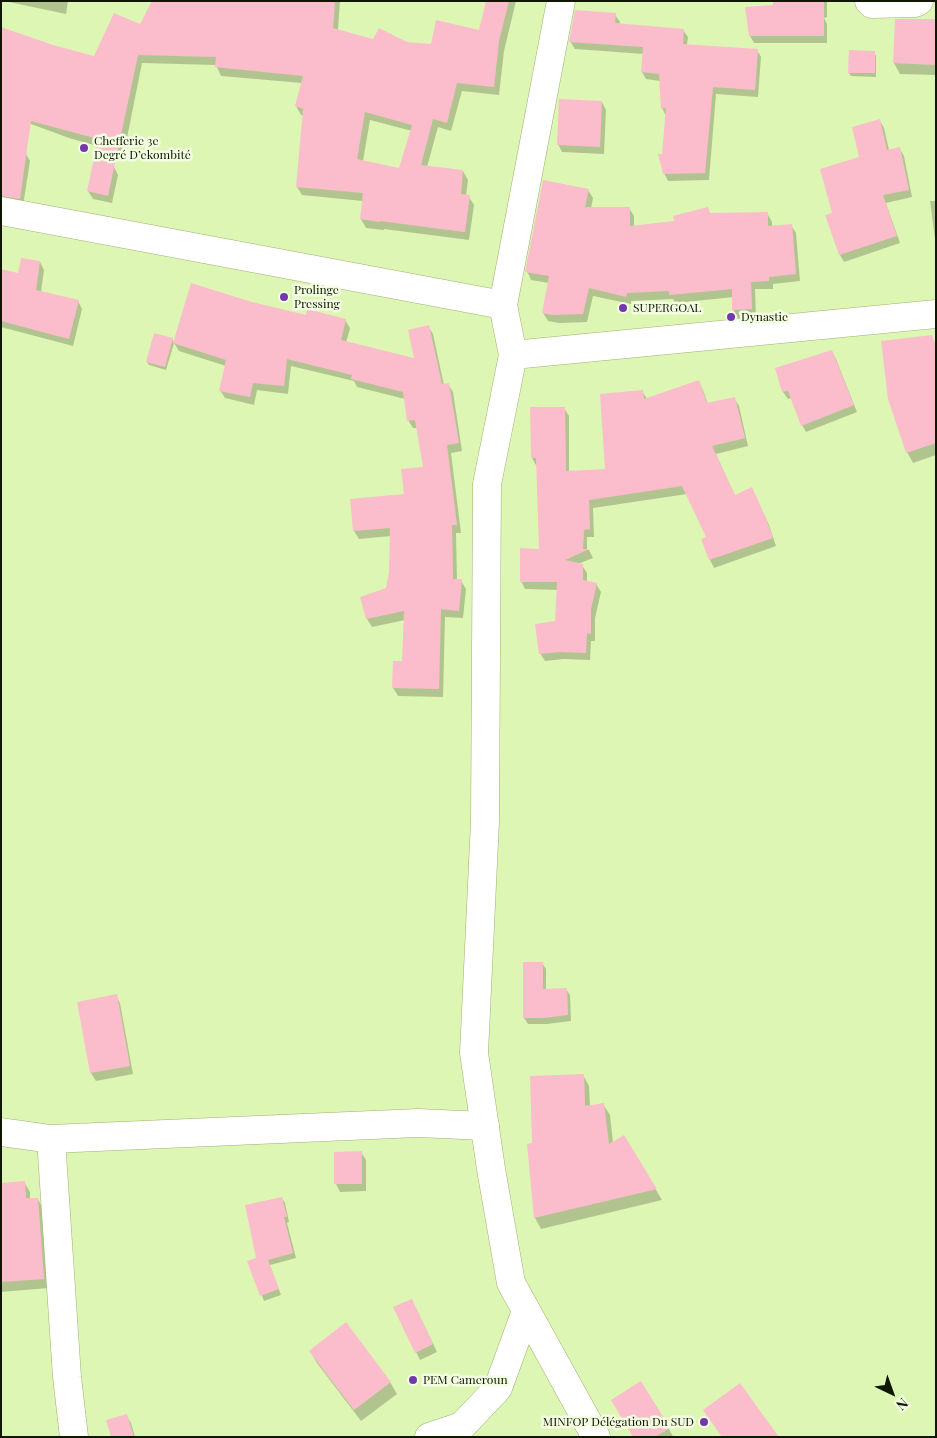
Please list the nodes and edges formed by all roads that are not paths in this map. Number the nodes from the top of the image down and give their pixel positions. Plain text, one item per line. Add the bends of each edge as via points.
1 (561, 1) edge
2 (869, 1) edge
3 (919, 1) edge
4 (1, 211) edge
5 (503, 305) junction
6 (936, 314) edge
7 (513, 355) junction
8 (485, 1126) junction
9 (1, 1132) edge
10 (51, 1139) junction
11 (526, 1311) junction
12 (74, 1437) edge
13 (429, 1437) edge
14 (596, 1437) edge

1 - 5 street
2 - 3 street via 872,4
4 - 5 street
5 - 7 street
6 - 7 street
7 - 8 street via 488,484 485,821 474,1053
8 - 10 street via 418,1123
8 - 11 street via 511,1283
9 - 10 street
10 - 12 street
11 - 13 street via 498,1388 462,1426
11 - 14 street

